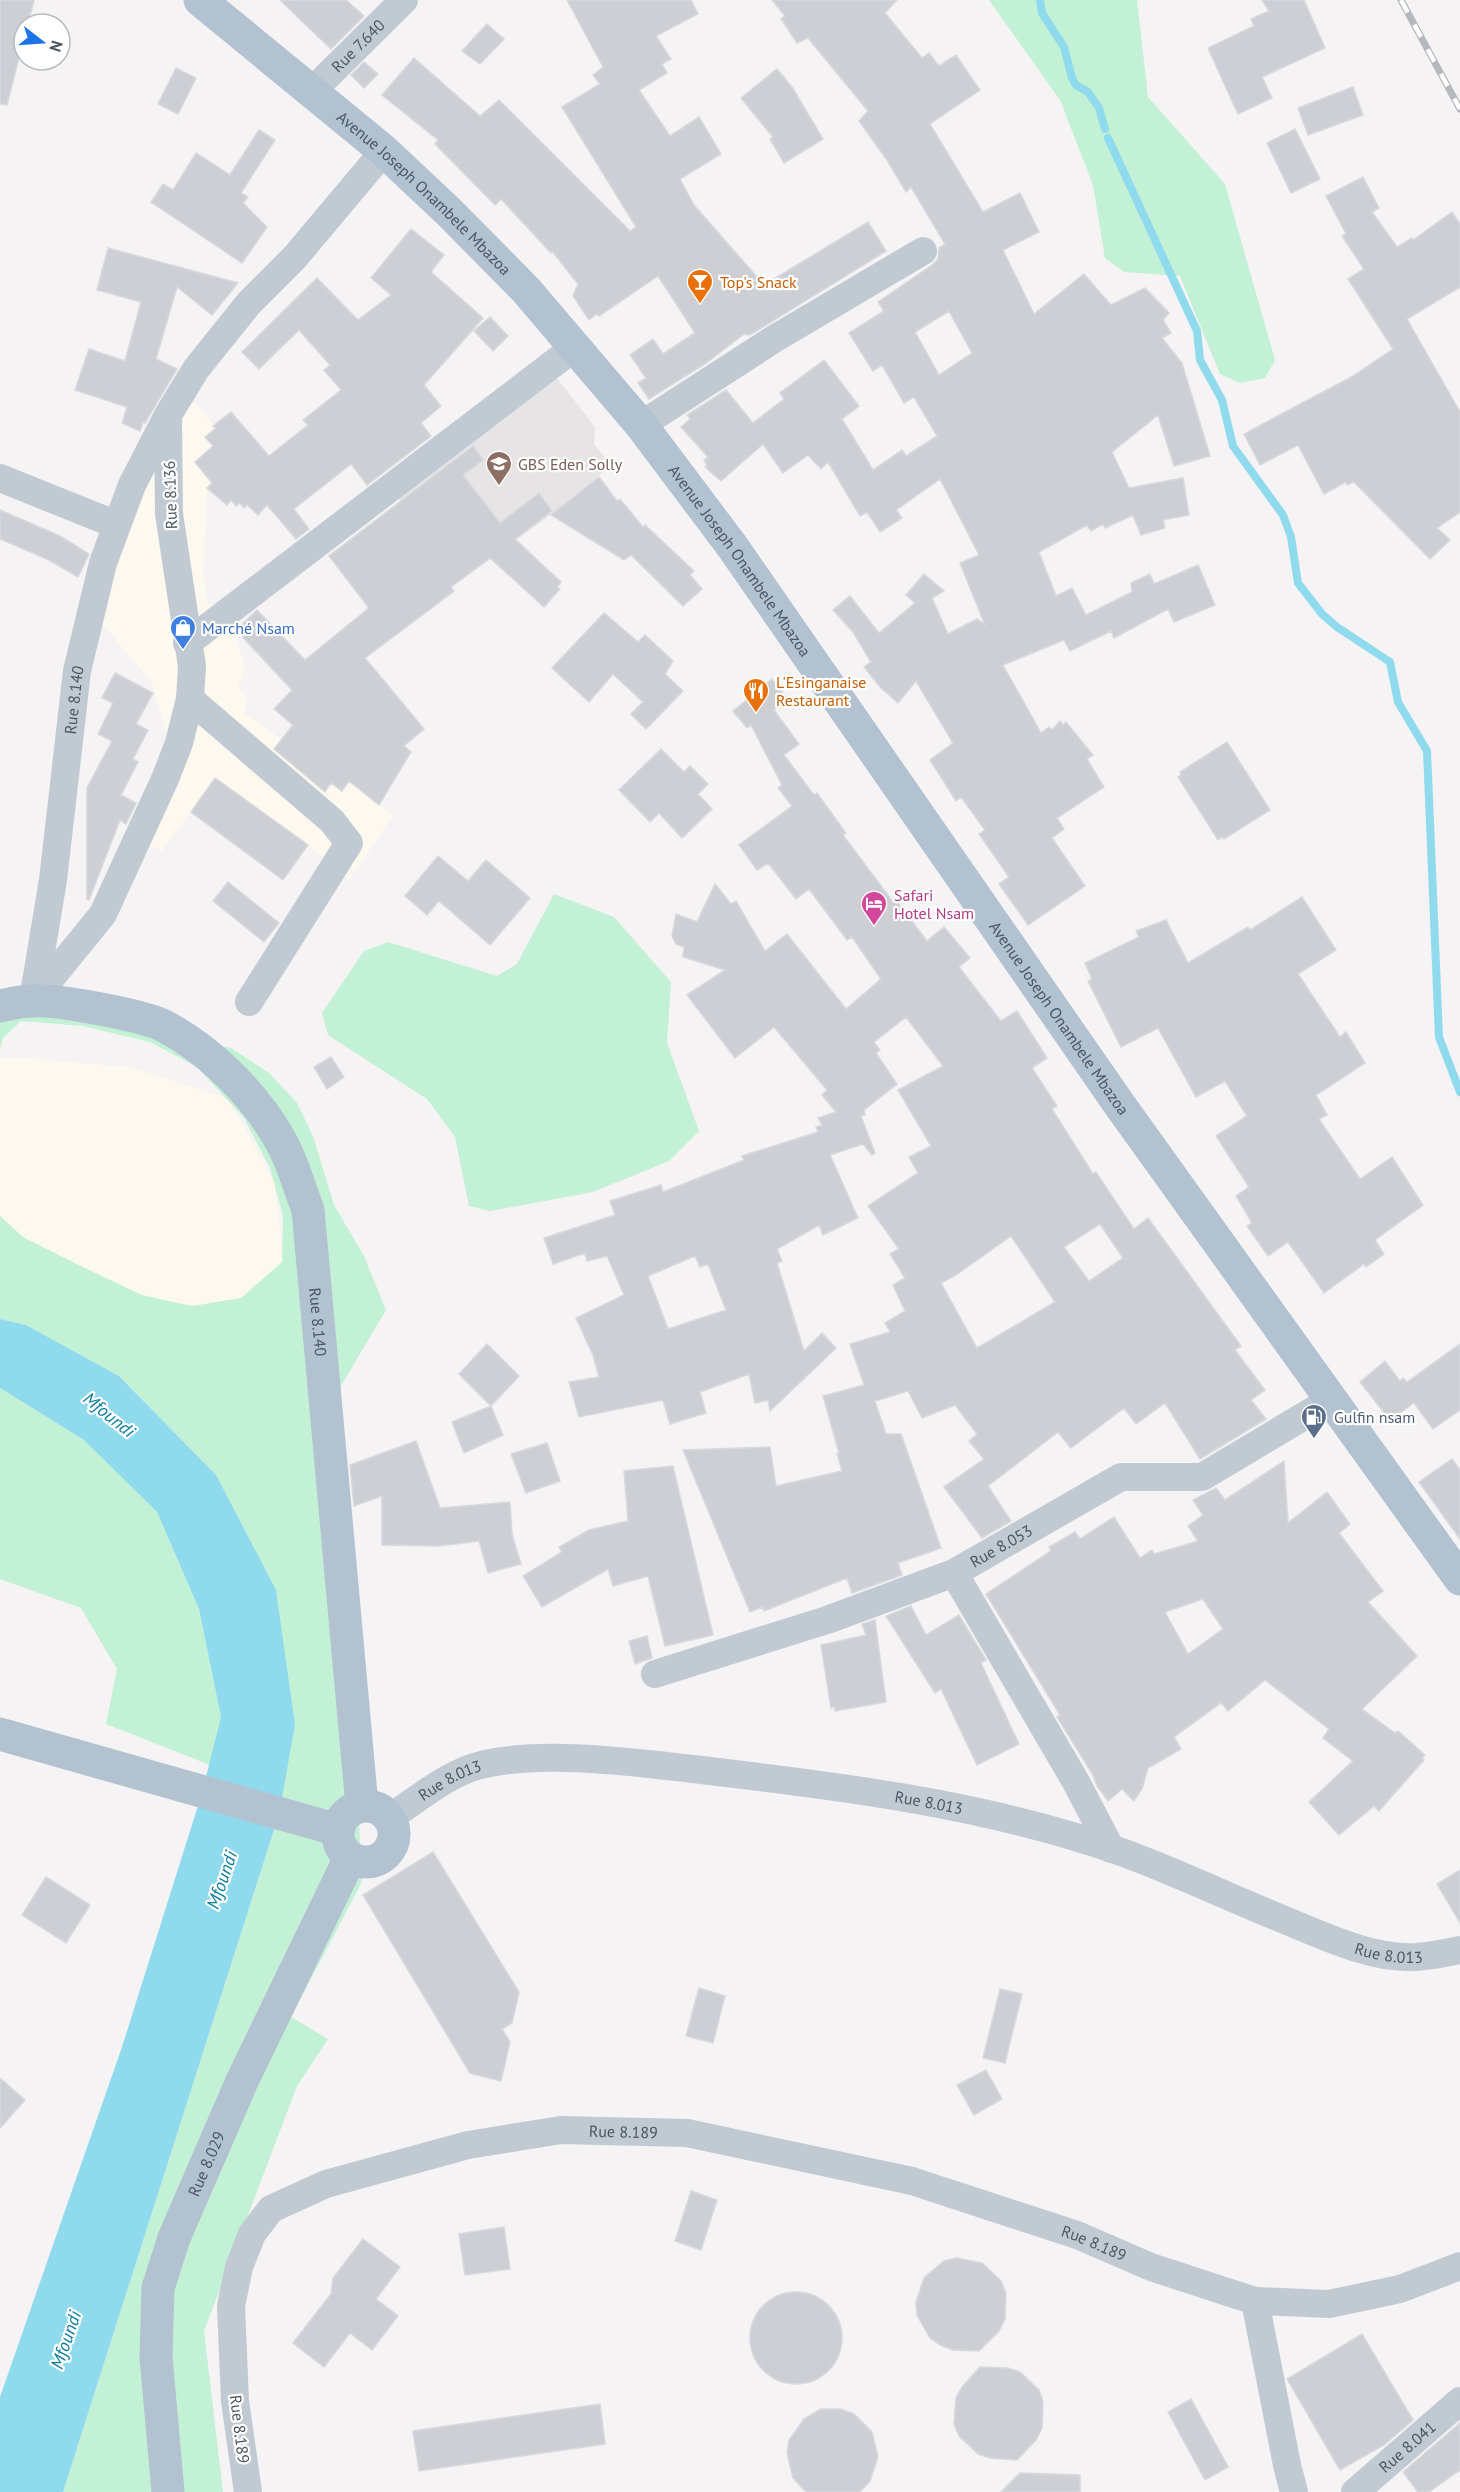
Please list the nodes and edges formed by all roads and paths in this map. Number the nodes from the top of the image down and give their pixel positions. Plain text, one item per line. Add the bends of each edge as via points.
1 (201, 0) edge
2 (404, 0) edge
3 (311, 92) junction
4 (384, 151) junction
5 (923, 251) dead end
6 (575, 347) junction
7 (168, 415) junction
8 (641, 425) junction
9 (0, 478) edge
10 (117, 525) junction
11 (188, 643) junction
12 (190, 699) junction
13 (33, 1000) junction
14 (249, 1002) dead end
15 (0, 1006) edge
16 (1331, 1400) junction
17 (954, 1573) junction
18 (1460, 1579) edge
19 (655, 1674) dead end
20 (0, 1734) edge
21 (375, 1812) junction
22 (344, 1844) junction
23 (1112, 1849) junction
24 (1460, 1950) edge
25 (1460, 2266) edge
26 (1255, 2301) junction
27 (1460, 2401) edge
28 (168, 2492) edge
29 (248, 2492) edge
30 (1294, 2492) edge
31 (1355, 2492) edge

1 - 3 main road, Avenue Joseph Onambele Mbazoa
2 - 3 street, Rue 7.640
3 - 4 main road, Avenue Joseph Onambele Mbazoa
4 - 6 main road, Avenue Joseph Onambele Mbazoa via 526,290
4 - 7 street via 295,257 249,303 196,369
5 - 8 street via 774,339
6 - 8 main road, Avenue Joseph Onambele Mbazoa
6 - 11 street
7 - 10 street, Rue 8.140 via 132,485
7 - 11 street, Rue 8.136 via 169,514
8 - 16 main road, Avenue Joseph Onambele Mbazoa via 732,546 1119,1104
9 - 10 street
10 - 13 street, Rue 8.140 via 103,563 77,671 53,880
11 - 12 street, Rue 8.136 via 192,666
12 - 13 street, Rue 8.136 via 165,779 103,914
12 - 14 street via 332,821 349,843
13 - 15 main road, Rue 8.140
13 - 21 main road, Rue 8.140 via 96,1008 161,1025 208,1056 239,1083 281,1140 308,1210
16 - 17 street, Rue 8.053 via 1202,1477 1120,1477
16 - 18 main road, Avenue Joseph Onambele Mbazoa
17 - 19 street, Rue 8.053 via 828,1620
17 - 23 street
20 - 22 main road via 279,1814
21 - 22 main road via 345,1815
21 - 22 main road via 394,1829 387,1853 364,1863
21 - 23 street, Rue 8.013 via 480,1765 594,1760 802,1782 895,1797 999,1817
22 - 28 main road, Rue 8.029 via 174,2238 158,2288 156,2357
23 - 24 street, Rue 8.013 via 1336,1941 1414,1957
25 - 26 street, Rue 8.189 via 1400,2289 1329,2304
26 - 29 street, Rue 8.189 via 1151,2267 1077,2235 912,2181 687,2133 561,2130 468,2145 326,2184 271,2209 252,2234 239,2267 231,2306 235,2401
26 - 30 street
27 - 31 street, Rue 8.041

